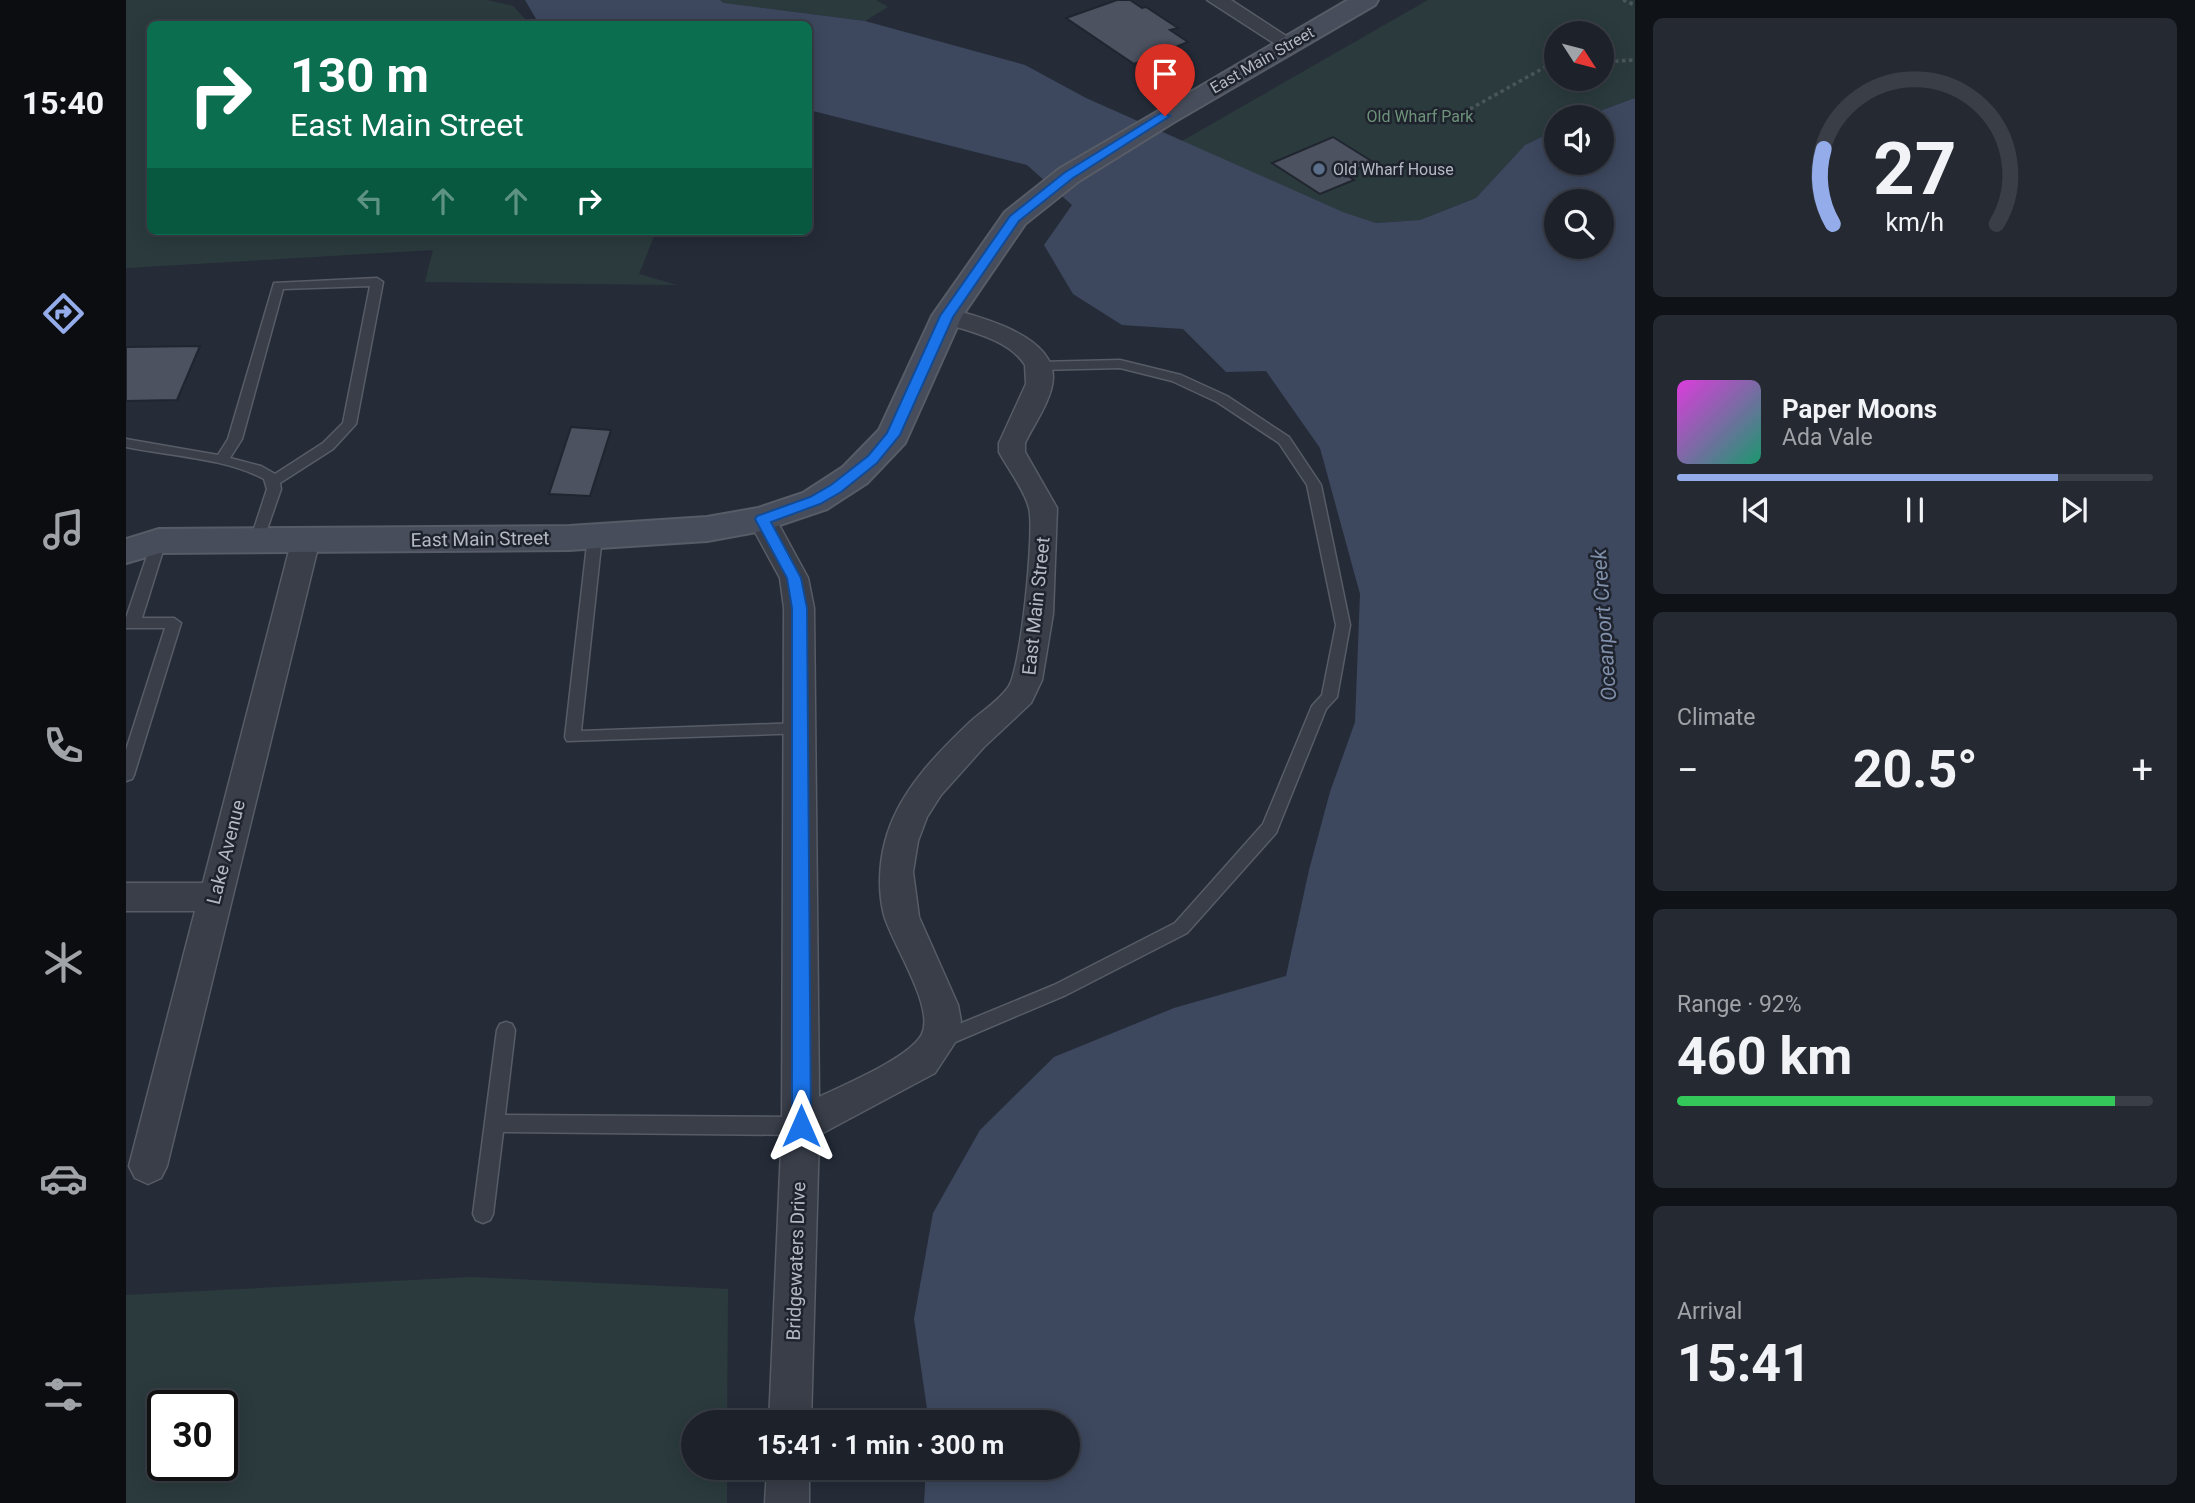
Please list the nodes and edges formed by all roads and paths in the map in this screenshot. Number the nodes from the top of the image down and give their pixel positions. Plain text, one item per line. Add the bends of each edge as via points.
1 (1216, 0) edge
2 (1366, 0) edge
3 (1623, 0) edge
4 (1635, 5) edge
5 (1290, 45) junction
6 (1635, 60) edge
7 (1614, 61) edge
8 (1544, 68) edge
9 (1470, 109) dead end
10 (947, 316) junction
11 (1039, 366) junction
12 (126, 443) edge
13 (221, 461) junction
14 (273, 481) junction
15 (762, 519) junction
16 (126, 533) edge
17 (595, 536) junction
18 (258, 538) junction
19 (306, 539) junction
20 (159, 541) junction
21 (126, 551) edge
22 (129, 623) edge
23 (800, 729) junction
24 (126, 775) edge
25 (126, 897) edge
26 (215, 897) junction
27 (506, 1030) dead end
28 (938, 1041) junction
29 (495, 1124) junction
30 (801, 1126) junction
31 (148, 1166) dead end
32 (483, 1214) dead end
33 (790, 1410) edge
34 (787, 1480) edge
35 (786, 1503) edge

1 - 5 street
2 - 5 main road, East Main Street
3 - 4 path
5 - 10 main road, East Main Street via 1052,187 1014,218
6 - 7 path
8 - 9 path
10 - 11 street via 1011,339 1029,350
10 - 15 main road, East Main Street via 893,435 873,460 815,501
11 - 28 street, East Main Street via 1040,380 1012,443 1012,452 1043,508 1033,659 1027,683 1020,695 936,774 913,810 898,848 899,909 940,1005 943,1020
11 - 28 lane via 1120,364 1176,378 1222,399 1284,440 1314,485 1343,625 1329,697 1320,706 1270,828 1181,928 1060,990
12 - 13 lane
13 - 14 lane via 258,470
13 - 14 lane via 235,439 278,286 377,282 349,424 328,446
14 - 18 lane
15 - 17 main road, East Main Street via 707,529
15 - 23 street, Bridgewaters Drive via 794,578 799,608
16 - 20 main road, East Main Street
17 - 19 main road, East Main Street
17 - 23 lane via 573,737
18 - 19 main road, East Main Street
18 - 20 main road, East Main Street
19 - 26 street, Lake Avenue
20 - 21 main road, East Main Street
20 - 22 lane
22 - 24 lane via 174,623
23 - 30 street, Bridgewaters Drive
25 - 26 street
26 - 31 street, Lake Avenue
27 - 29 lane
28 - 30 street via 922,1062
29 - 30 lane
29 - 32 lane
30 - 33 street, Bridgewaters Drive
34 - 35 street

